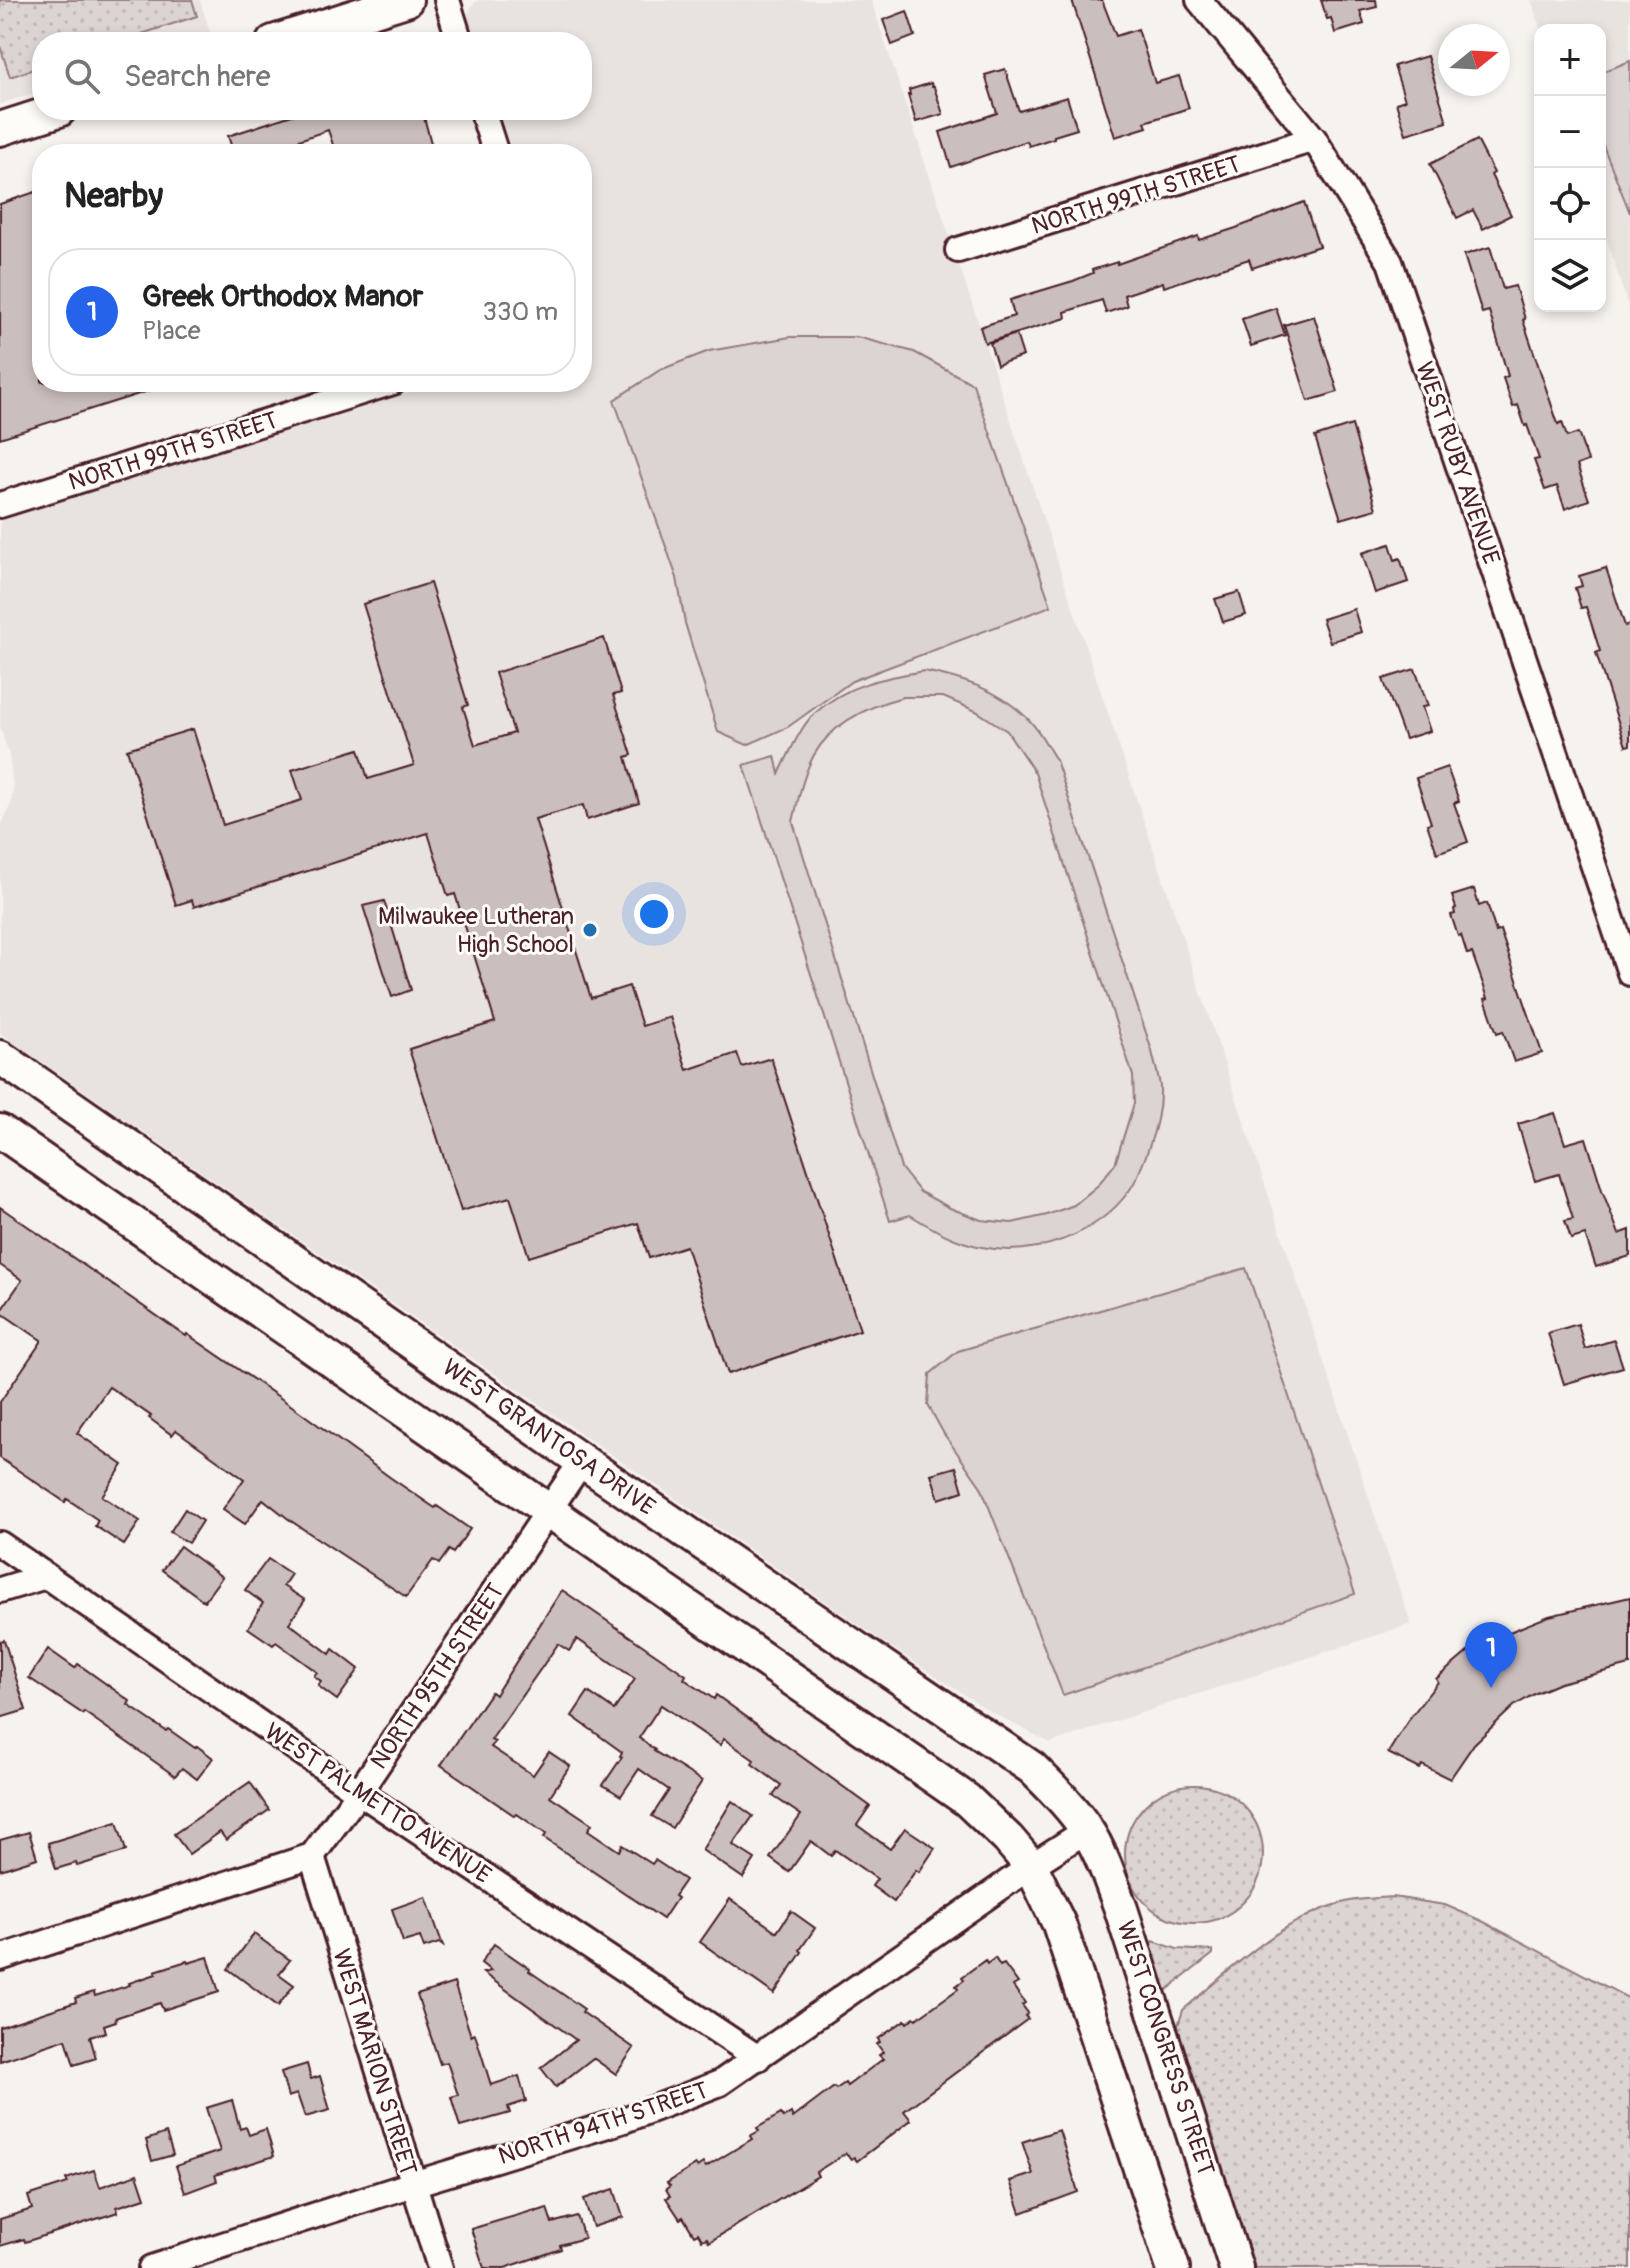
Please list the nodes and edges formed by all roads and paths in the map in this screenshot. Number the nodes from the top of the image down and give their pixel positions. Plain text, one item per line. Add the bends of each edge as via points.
1 (406, 0) edge
2 (447, 0) edge
3 (1199, 0) edge
4 (305, 32) edge
5 (457, 32) edge
6 (32, 119) edge
7 (485, 120) edge
8 (0, 129) edge
9 (1314, 139) junction
10 (493, 144) edge
11 (958, 250) dead end
12 (361, 392) edge
13 (0, 505) edge
14 (1630, 973) edge
15 (0, 1057) edge
16 (0, 1131) edge
17 (582, 1461) junction
18 (548, 1511) junction
19 (0, 1544) edge
20 (46, 1576) junction
21 (0, 1590) edge
22 (359, 1792) junction
23 (1087, 1830) junction
24 (312, 1856) junction
25 (1031, 1866) junction
26 (0, 1958) edge
27 (758, 2058) junction
28 (413, 2184) junction
29 (151, 2268) edge
30 (440, 2268) edge
31 (1173, 2268) edge
32 (1236, 2268) edge

1 - 4 street
2 - 5 street
3 - 9 street, WEST RUBY AVENUE
6 - 8 street
7 - 10 street
9 - 11 street, NORTH 99TH STREET
9 - 14 street, WEST RUBY AVENUE via 1390,262
12 - 13 street, NORTH 99TH STREET
15 - 17 street, WEST GRANTOSA DRIVE
16 - 18 street
17 - 18 street, NORTH 95TH STREET
17 - 23 street, WEST GRANTOSA DRIVE via 1032,1768
18 - 22 street, NORTH 95TH STREET
18 - 25 street via 967,1800
19 - 20 street, WEST PALMETTO AVENUE
20 - 21 street
20 - 22 street, WEST PALMETTO AVENUE
22 - 24 street, NORTH 95TH STREET
22 - 27 street, WEST PALMETTO AVENUE
23 - 25 street, NORTH 94TH STREET
23 - 32 street, WEST CONGRESS STREET via 1121,1909
24 - 26 street
24 - 28 street, WEST MARION STREET
25 - 27 street, NORTH 94TH STREET
25 - 31 street via 1059,1924
27 - 28 street, NORTH 94TH STREET via 720,2083 624,2120
28 - 29 street, NORTH 94TH STREET
28 - 30 street, WEST MARION STREET

